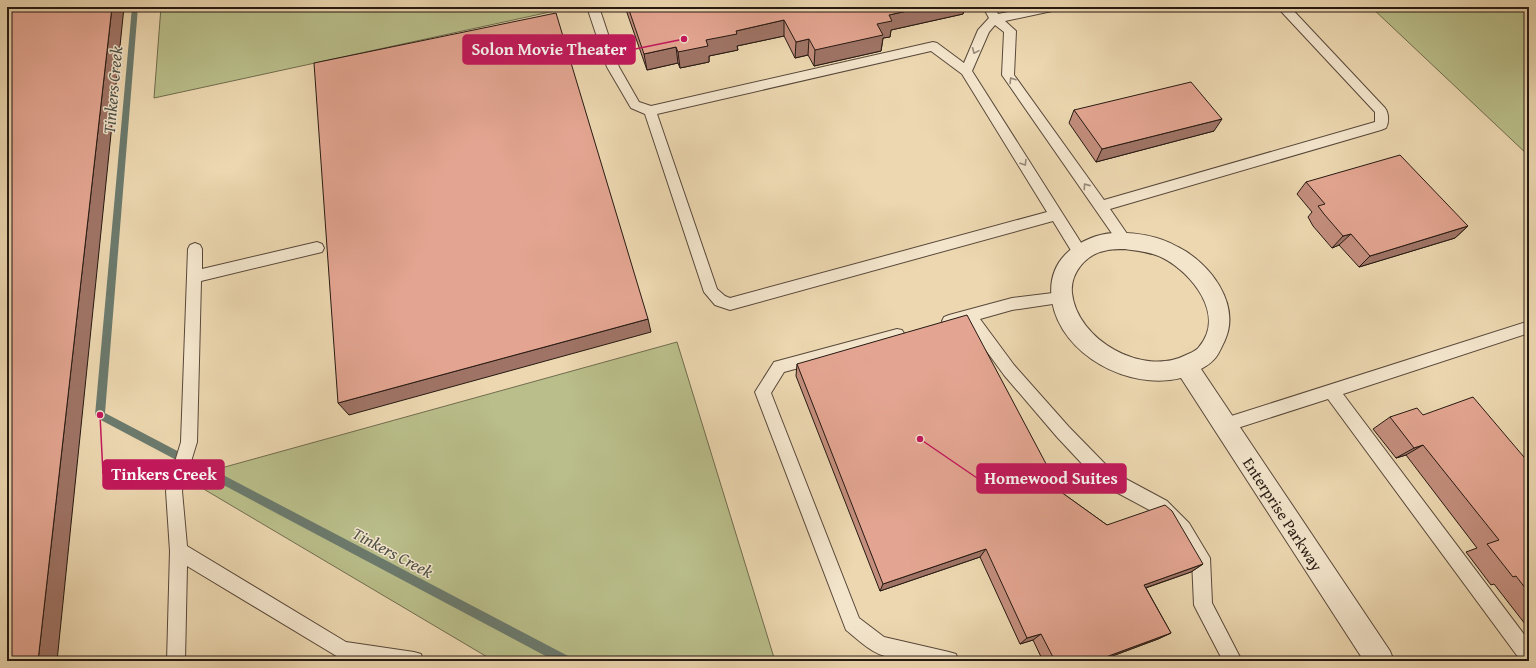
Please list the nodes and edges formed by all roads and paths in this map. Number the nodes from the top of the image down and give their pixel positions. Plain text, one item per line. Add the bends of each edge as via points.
1 (593, 7) edge
2 (989, 7) edge
3 (1052, 7) edge
4 (1283, 7) edge
5 (995, 19) junction
6 (966, 71) junction
7 (650, 112) junction
8 (1101, 206) junction
9 (1056, 215) junction
10 (1125, 241) junction
11 (317, 248) dead end
12 (195, 249) dead end
13 (1080, 253) junction
14 (194, 277) junction
15 (1061, 298) junction
16 (969, 315) junction
17 (931, 326) edge
18 (1529, 327) edge
19 (908, 332) edge
20 (1186, 366) junction
21 (1331, 391) junction
22 (1225, 425) junction
23 (179, 551) junction
24 (1529, 656) edge
25 (176, 661) edge
26 (414, 661) edge
27 (948, 661) edge
28 (1233, 661) edge
29 (1380, 661) edge

1 - 7 lane via 613,67 635,105
2 - 5 lane
3 - 5 lane
4 - 8 lane via 1381,111 1381,124
5 -> 6 lane via 984,30
8 -> 5 lane via 1008,75 1010,31
6 - 7 lane via 933,46
6 -> 9 lane
7 - 9 lane via 711,292 720,301 730,304
8 - 10 lane
9 - 13 lane
10 - 13 street via 1100,243
10 - 20 street via 1151,245 1176,255 1197,272 1213,292 1220,314 1218,336 1206,354
11 - 14 lane
12 - 14 lane
13 - 15 street via 1067,267 1060,285
14 - 23 lane via 190,442 174,491
15 - 16 lane via 1012,304
15 - 20 street via 1071,326 1087,344 1110,360 1135,369 1162,371
16 - 17 lane
16 - 28 lane via 1009,370 1106,478 1161,507 1183,529 1201,558 1203,605
18 - 21 lane
19 - 27 lane via 779,367 763,392 852,624 880,645
20 - 22 street, Enterprise Parkway
21 - 22 lane
21 - 24 lane
22 - 29 street, Enterprise Parkway
23 - 25 lane
23 - 26 lane via 343,651

